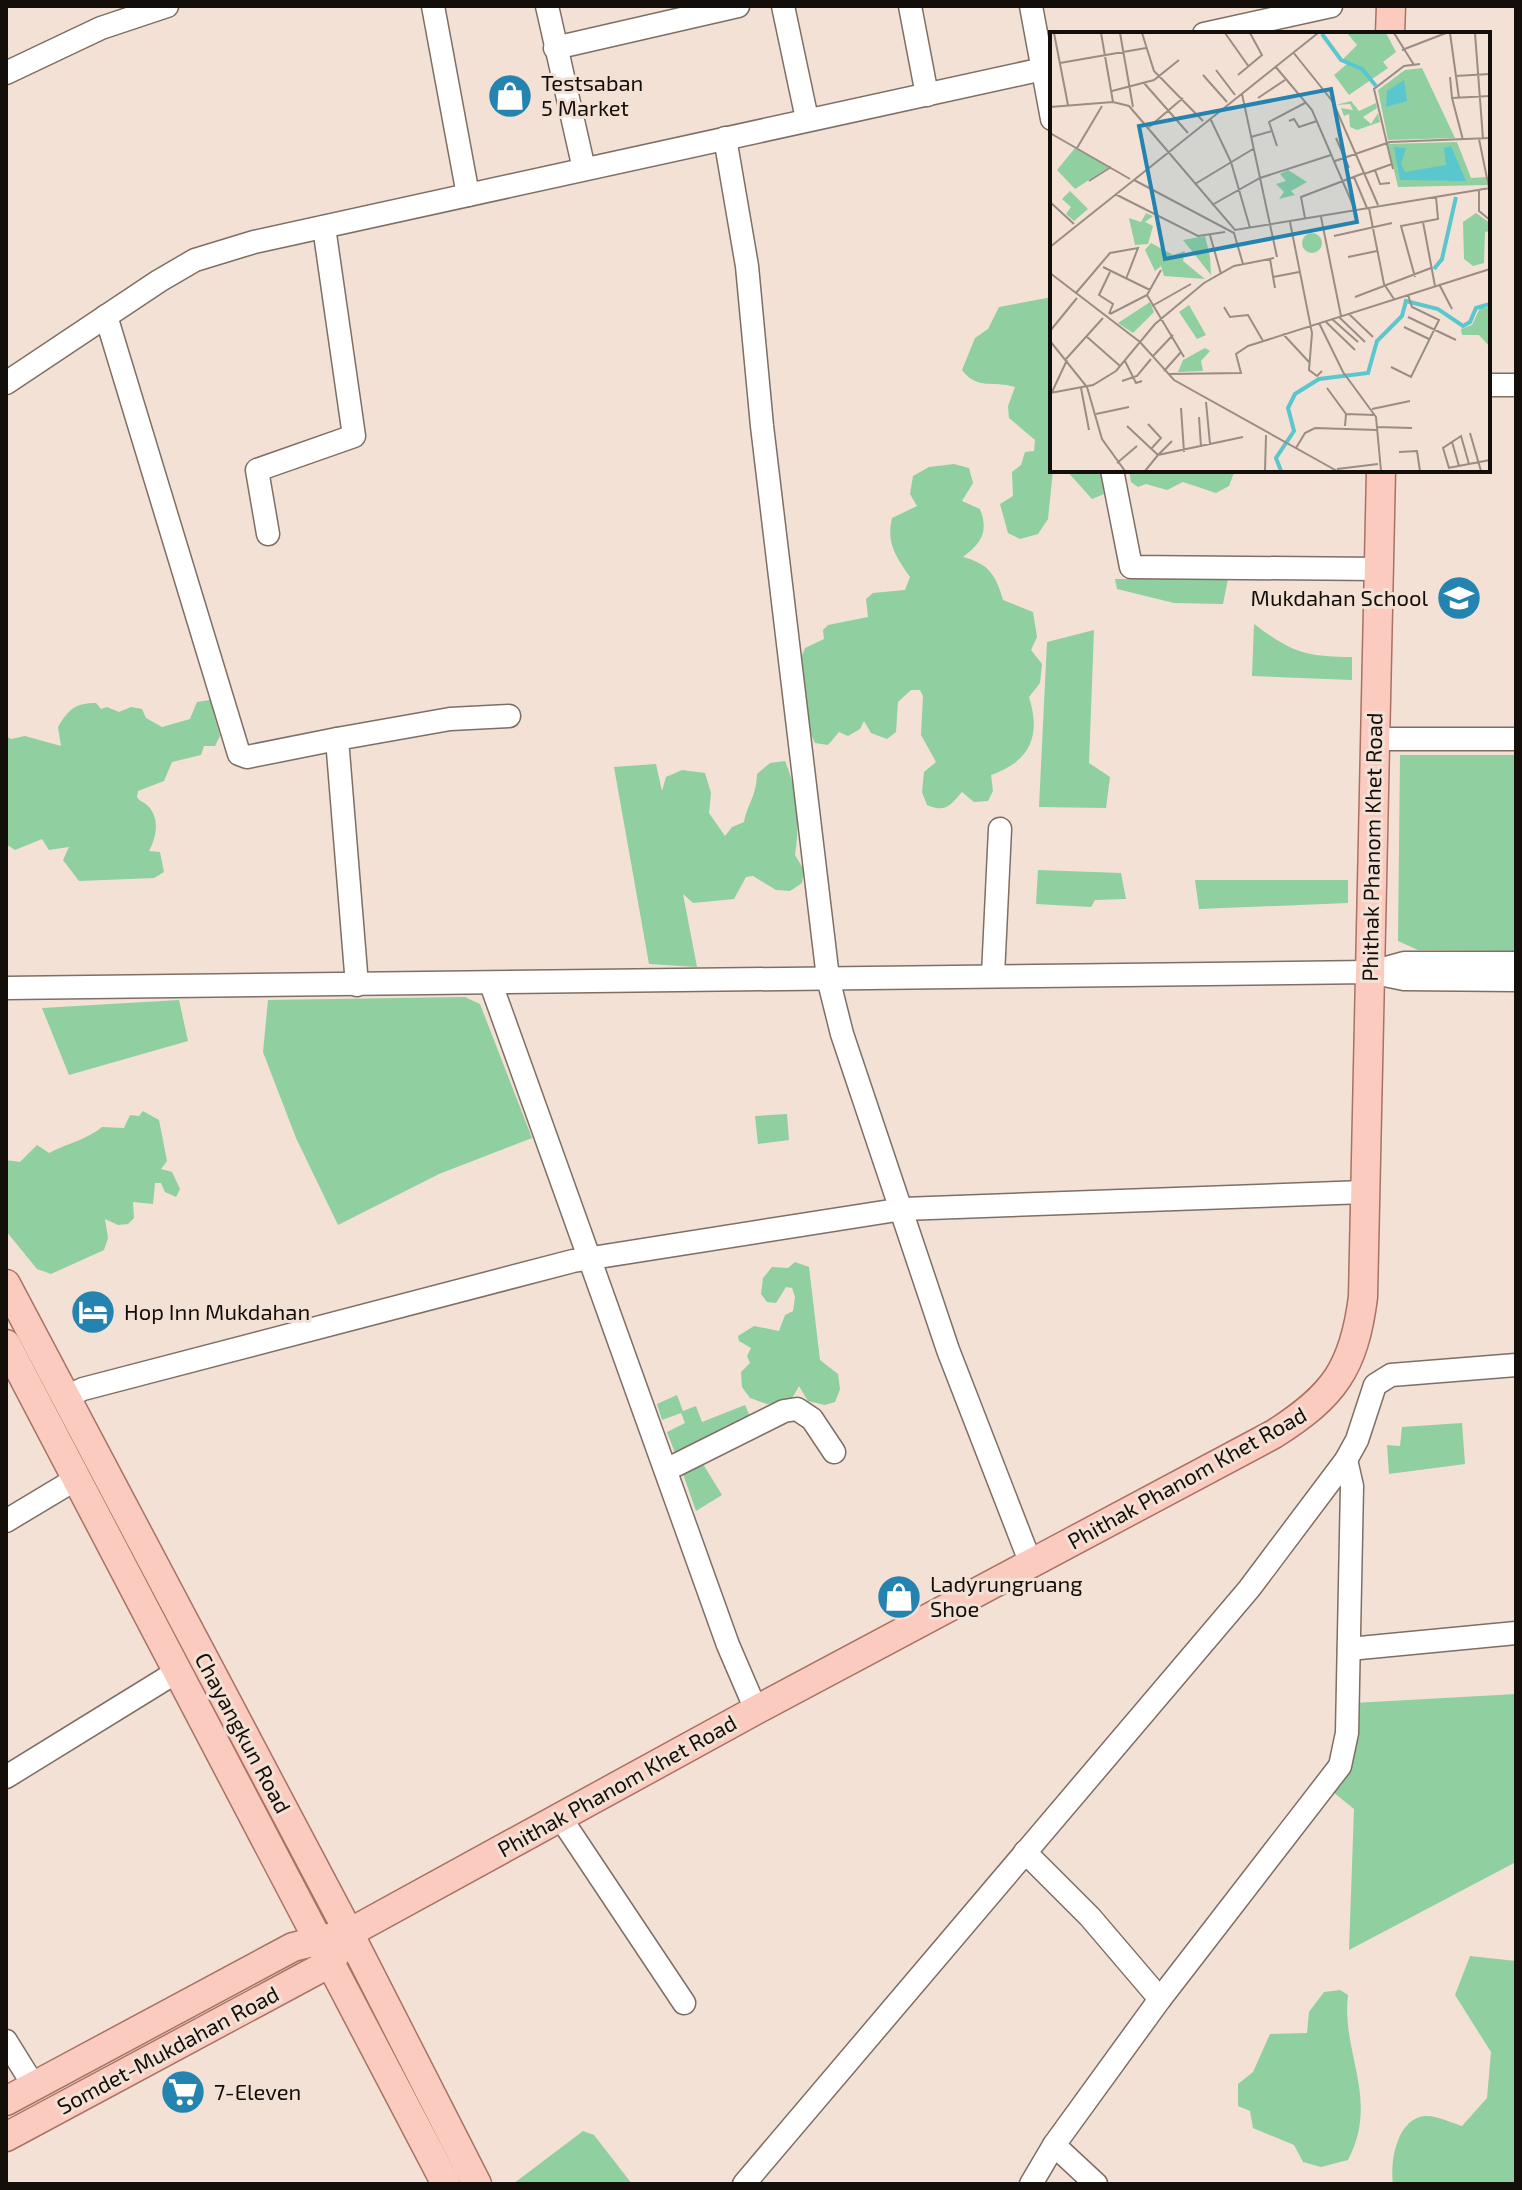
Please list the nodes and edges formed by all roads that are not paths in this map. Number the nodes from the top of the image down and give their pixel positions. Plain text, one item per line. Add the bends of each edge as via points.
1 (167, 6) edge
2 (433, 6) edge
3 (547, 6) edge
4 (738, 6) edge
5 (783, 6) edge
6 (910, 6) edge
7 (1031, 6) edge
8 (1331, 6) edge
9 (1391, 6) edge
10 (1213, 32) edge
11 (1390, 32) edge
12 (555, 48) junction
13 (1048, 68) edge
14 (6, 73) edge
15 (1050, 94) edge
16 (927, 95) junction
17 (807, 119) junction
18 (725, 138) junction
19 (584, 169) junction
20 (468, 195) junction
21 (324, 227) junction
22 (106, 316) junction
23 (6, 383) edge
24 (1490, 385) edge
25 (1516, 385) edge
26 (1112, 472) edge
27 (1381, 472) edge
28 (268, 534) dead end
29 (1379, 569) junction
30 (509, 716) dead end
31 (337, 739) junction
32 (1374, 739) junction
33 (1516, 739) edge
34 (1000, 829) dead end
35 (1516, 963) edge
36 (1370, 972) junction
37 (993, 975) junction
38 (828, 978) junction
39 (1516, 980) edge
40 (491, 984) junction
41 (357, 985) junction
42 (6, 988) edge
43 (1364, 1192) junction
44 (903, 1209) junction
45 (590, 1258) junction
46 (6, 1284) edge
47 (6, 1344) edge
48 (1516, 1365) edge
49 (66, 1397) junction
50 (834, 1452) dead end
51 (1346, 1460) junction
52 (666, 1470) junction
53 (76, 1479) junction
54 (6, 1521) edge
55 (1031, 1564) junction
56 (1516, 1633) edge
57 (1349, 1649) junction
58 (178, 1671) junction
59 (756, 1710) junction
60 (6, 1777) edge
61 (560, 1817) junction
62 (1025, 1852) junction
63 (349, 1933) junction
64 (324, 1951) junction
65 (1160, 1999) junction
66 (684, 2003) dead end
67 (6, 2041) edge
68 (34, 2086) junction
69 (6, 2101) edge
70 (6, 2137) edge
71 (1054, 2145) junction
72 (446, 2184) edge
73 (477, 2184) edge
74 (744, 2184) edge
75 (1031, 2184) edge
76 (1096, 2184) edge

1 - 14 street via 101,28
2 - 20 street
3 - 12 street
4 - 12 street
5 - 17 street
6 - 16 street
7 - 13 street
8 - 10 street
9 - 11 main road
12 - 19 street
13 - 15 street
13 - 16 street
16 - 17 street
17 - 18 street
18 - 19 street
18 - 38 street via 747,266
19 - 20 street
20 - 21 street
21 - 22 street via 195,260
21 - 28 street via 354,436 257,470
22 - 23 street
22 - 31 street via 239,754 247,757
24 - 25 street
26 - 29 street via 1126,556 1136,568
27 - 29 main road, Phithak Phanom Khet Road
29 - 32 main road, Phithak Phanom Khet Road
30 - 31 street via 450,719
31 - 41 street
32 - 33 street
32 - 36 main road, Phithak Phanom Khet Road
34 - 37 street
35 - 36 street via 1404,963
36 - 37 street
36 - 39 street via 1404,979
36 - 43 main road, Phithak Phanom Khet Road
37 - 38 street
38 - 40 street
38 - 44 street
40 - 41 street
40 - 45 street
41 - 42 street
43 - 44 street
43 - 55 main road, Phithak Phanom Khet Road via 1359,1330 1351,1357 1324,1398 1274,1434
44 - 45 street
44 - 55 street via 948,1350
45 - 49 street
45 - 52 street
46 - 49 main road, Chayangkun Road
47 - 53 main road, Chayangkun Road
48 - 51 street via 1380,1379 1371,1390
49 - 63 main road, Chayangkun Road
50 - 52 street via 812,1419 797,1409
51 - 57 street via 1352,1486
51 - 62 street via 1249,1589
52 - 59 street
53 - 54 street
53 - 58 main road, Chayangkun Road
55 - 59 main road, Phithak Phanom Khet Road
56 - 57 street
57 - 65 street via 1347,1733 1340,1766
58 - 60 street
58 - 64 main road, Chayangkun Road
59 - 61 main road, Phithak Phanom Khet Road
61 - 63 main road, Phithak Phanom Khet Road
61 - 66 street
62 - 65 street
62 - 74 street
63 - 64 main road
63 - 73 main road, Chayangkun Road
64 - 68 main road, Somdet-Mukdahan Road via 293,1947
64 - 70 main road, Somdet-Mukdahan Road
64 - 72 main road, Chayangkun Road
65 - 71 street
67 - 68 street
68 - 69 main road, Somdet-Mukdahan Road
71 - 75 street
71 - 76 street

